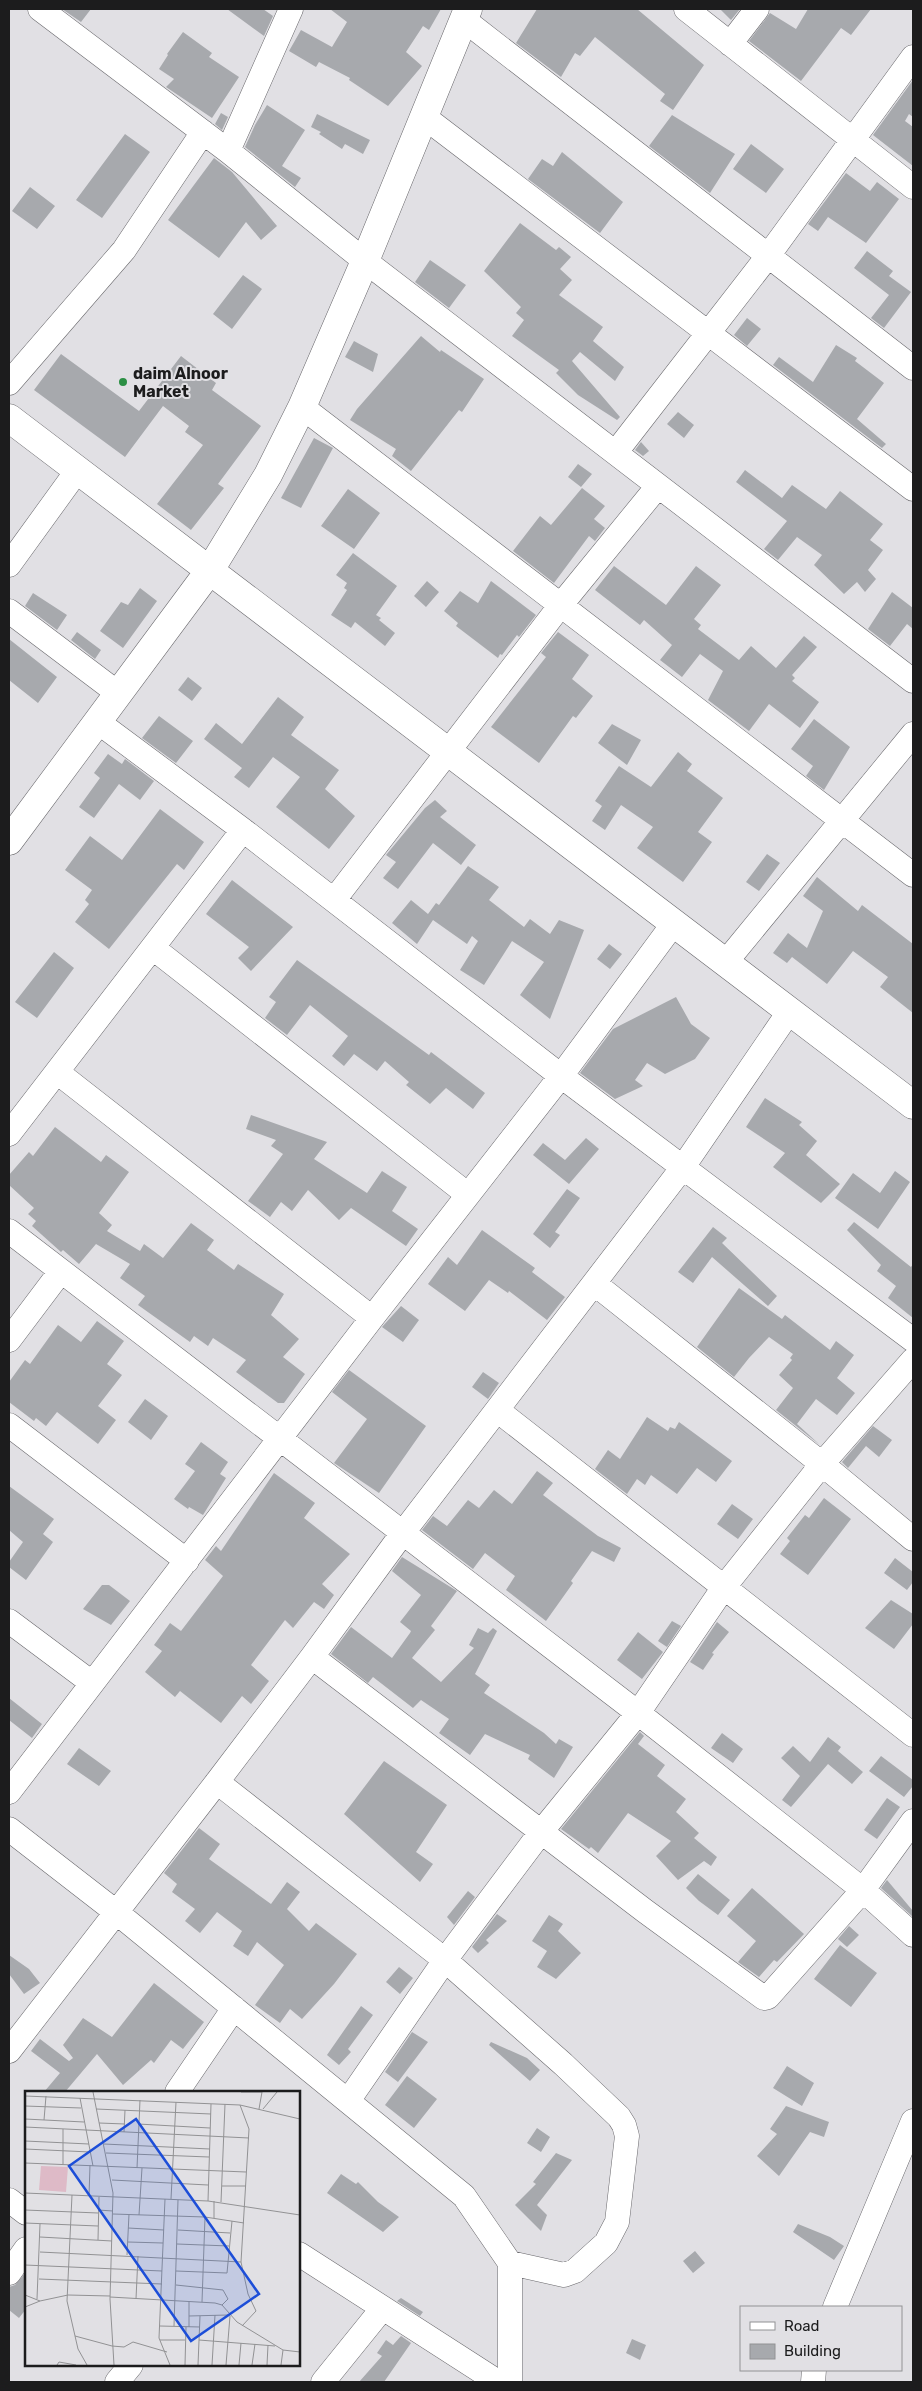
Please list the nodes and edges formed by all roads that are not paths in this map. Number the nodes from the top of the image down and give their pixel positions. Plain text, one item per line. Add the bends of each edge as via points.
1 (40, 9) edge
2 (291, 9) edge
3 (686, 9) edge
4 (757, 9) edge
5 (465, 14) edge
6 (730, 44) junction
7 (912, 61) edge
8 (423, 116) junction
9 (203, 132) junction
10 (851, 140) junction
11 (228, 151) junction
12 (913, 187) edge
13 (768, 256) junction
14 (365, 261) junction
15 (710, 333) junction
16 (913, 368) edge
17 (9, 383) edge
18 (302, 407) junction
19 (9, 418) edge
20 (616, 452) junction
21 (77, 471) junction
22 (658, 486) junction
23 (913, 489) edge
24 (9, 565) edge
25 (210, 570) junction
26 (560, 606) junction
27 (9, 611) edge
28 (913, 681) edge
29 (119, 694) junction
30 (98, 722) junction
31 (913, 734) edge
32 (448, 752) junction
33 (842, 820) junction
34 (244, 830) junction
35 (9, 841) edge
36 (913, 875) edge
37 (334, 900) junction
38 (674, 923) junction
39 (153, 948) junction
40 (725, 963) junction
41 (789, 1012) junction
42 (57, 1072) junction
43 (561, 1076) junction
44 (913, 1105) edge
45 (9, 1134) edge
46 (683, 1167) junction
47 (468, 1194) junction
48 (9, 1231) edge
49 (61, 1271) junction
50 (595, 1284) junction
51 (372, 1318) junction
52 (9, 1340) edge
53 (913, 1340) edge
54 (913, 1360) edge
55 (497, 1410) junction
56 (9, 1424) edge
57 (280, 1438) junction
58 (822, 1464) junction
59 (402, 1534) junction
60 (913, 1539) edge
61 (187, 1561) junction
62 (724, 1587) junction
63 (9, 1621) edge
64 (312, 1657) junction
65 (92, 1684) junction
66 (638, 1713) junction
67 (913, 1735) edge
68 (217, 1782) junction
69 (9, 1792) edge
70 (913, 1821) edge
71 (9, 1829) edge
72 (541, 1832) junction
73 (863, 1890) junction
74 (116, 1912) junction
75 (913, 1935) edge
76 (445, 1960) junction
77 (234, 2008) junction
78 (9, 2051) edge
79 (178, 2091) edge
80 (348, 2100) junction
81 (913, 2121) edge
82 (9, 2200) edge
83 (25, 2212) edge
84 (25, 2250) edge
85 (300, 2255) edge
86 (510, 2262) junction
87 (9, 2273) edge
88 (835, 2306) edge
89 (382, 2308) junction
90 (129, 2366) edge
91 (117, 2382) edge
92 (323, 2382) edge
93 (498, 2382) edge
94 (510, 2382) edge

1 - 9 street
2 - 11 street
3 - 6 street
4 - 6 street
5 - 8 street
5 - 13 street
6 - 10 street
7 - 10 street
8 - 14 street
8 - 15 street
9 - 11 street
9 - 17 street via 124,250
10 - 12 street
10 - 13 street
11 - 14 street
13 - 15 street
13 - 16 street
14 - 18 street
14 - 20 street
15 - 20 street
15 - 23 street
18 - 25 street via 268,475
18 - 26 street
19 - 21 street
20 - 22 street
21 - 24 street
21 - 25 street
22 - 26 street
22 - 28 street
25 - 29 street
25 - 32 street
26 - 32 street
26 - 33 street
27 - 29 street
29 - 30 street
30 - 34 street
30 - 35 street
31 - 33 street
32 - 37 street
32 - 38 street
33 - 36 street
33 - 40 street
34 - 37 street
34 - 39 street
37 - 43 street
38 - 40 street
38 - 43 street
39 - 42 street
39 - 47 street
40 - 41 street
41 - 44 street
41 - 46 street
42 - 45 street
42 - 51 street
43 - 46 street
43 - 47 street
46 - 50 street
46 - 53 street
47 - 51 street
48 - 49 street
49 - 52 street
49 - 57 street
50 - 55 street
50 - 58 street
51 - 57 street
54 - 58 street
55 - 59 street
55 - 62 street
56 - 61 street
57 - 59 street
57 - 61 street
58 - 60 street
58 - 62 street
59 - 64 street
59 - 66 street
61 - 65 street
62 - 66 street
62 - 67 street
63 - 65 street
64 - 68 street
64 - 72 street
65 - 69 street
66 - 72 street
66 - 73 street
68 - 74 street
68 - 76 street
70 - 73 street
71 - 74 street
72 - 73 street via 764,1998
72 - 76 street
73 - 75 street
74 - 77 street
74 - 78 street
76 - 80 street
76 - 86 street via 619,2117 627,2136 617,2222 606,2243 575,2271 564,2275
77 - 79 street
77 - 80 street
80 - 86 street via 464,2196
81 - 88 street
82 - 83 street
84 - 87 street
85 - 89 street
86 - 94 street
89 - 92 street
89 - 93 street
90 - 91 street

